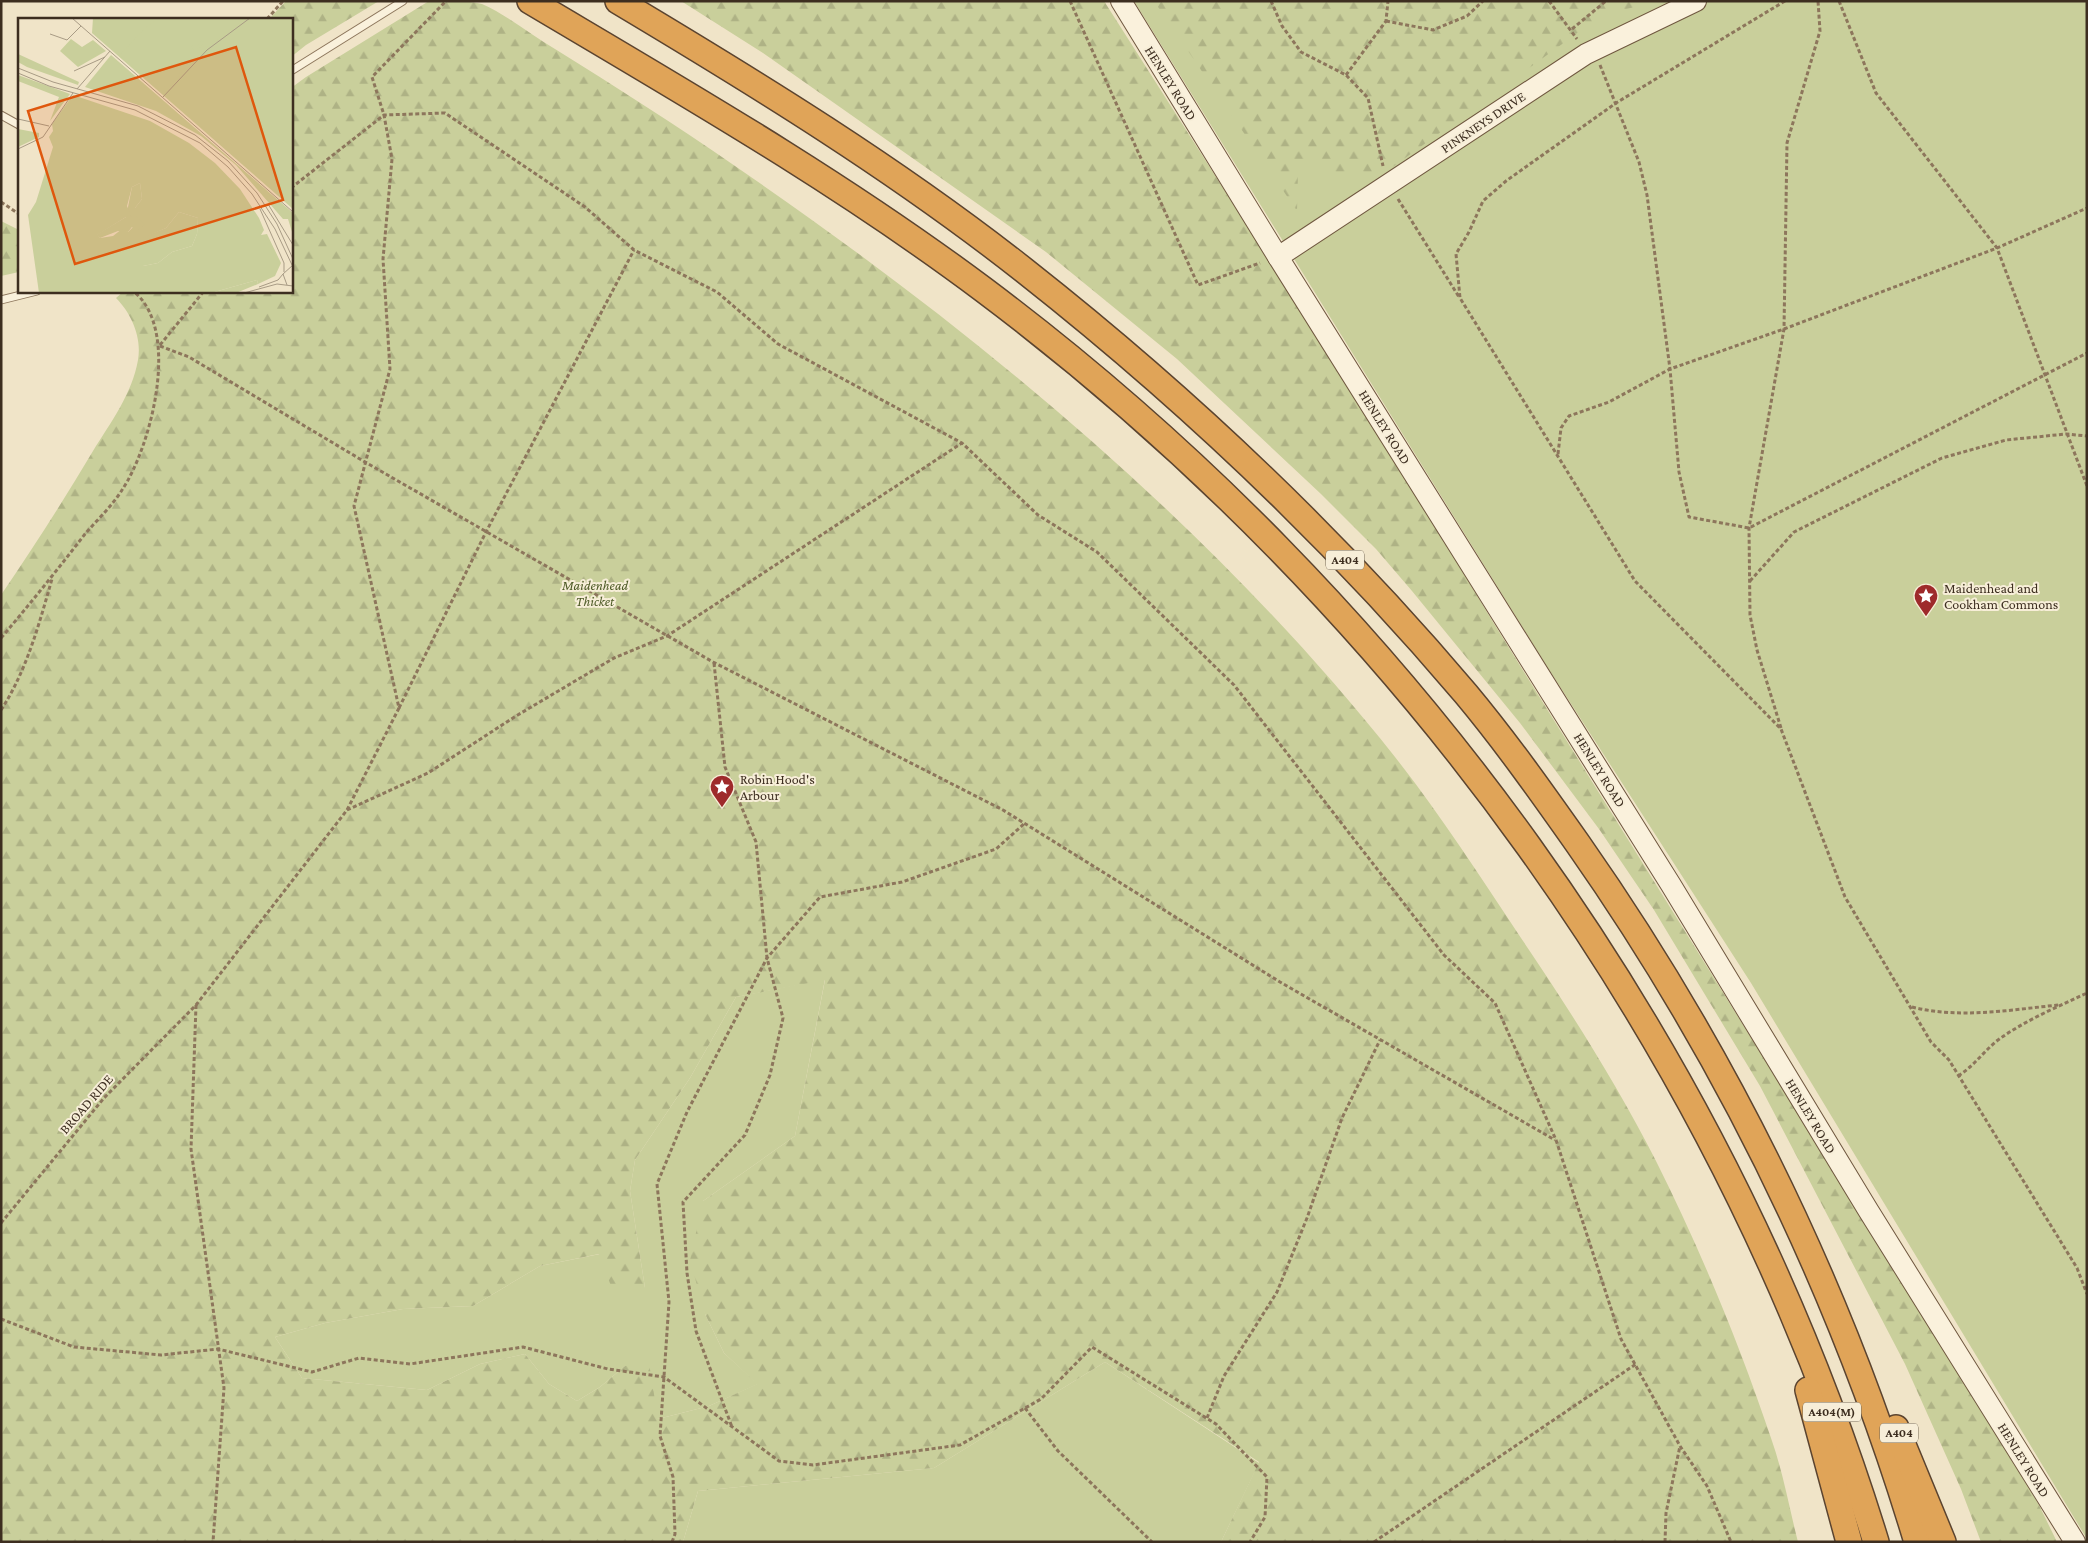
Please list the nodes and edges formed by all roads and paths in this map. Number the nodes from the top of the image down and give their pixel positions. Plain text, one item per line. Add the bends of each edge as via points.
1 (283, 1) edge
2 (403, 1) edge
3 (446, 1) edge
4 (618, 1) edge
5 (1070, 1) edge
6 (1121, 1) edge
7 (1271, 1) edge
8 (1388, 1) edge
9 (1483, 1) edge
10 (1549, 1) edge
11 (1606, 1) edge
12 (1696, 1) edge
13 (1785, 1) edge
14 (1818, 1) edge
15 (1839, 1) edge
16 (533, 3) edge
17 (268, 18) edge
18 (1386, 20) junction
19 (1572, 29) junction
20 (1586, 54) junction
21 (292, 70) edge
22 (1346, 75) junction
23 (1616, 104) junction
24 (1, 115) edge
25 (384, 115) junction
26 (18, 124) edge
27 (1388, 185) junction
28 (292, 187) edge
29 (1, 202) edge
30 (2087, 208) edge
31 (18, 213) edge
32 (1997, 248) junction
33 (634, 250) junction
34 (1278, 257) junction
35 (32, 292) edge
36 (133, 292) edge
37 (203, 292) edge
38 (1460, 298) junction
39 (1, 300) edge
40 (1784, 329) junction
41 (160, 346) junction
42 (2087, 353) edge
43 (1670, 369) junction
44 (2045, 375) junction
45 (2066, 434) junction
46 (2087, 436) edge
47 (962, 443) junction
48 (1558, 454) junction
49 (365, 462) junction
50 (2087, 486) edge
51 (1749, 528) junction
52 (486, 532) junction
53 (53, 576) junction
54 (1750, 615) junction
55 (667, 636) junction
56 (1, 638) edge
57 (714, 662) junction
58 (399, 708) junction
59 (1, 710) edge
60 (1781, 729) junction
61 (347, 810) junction
62 (1025, 823) junction
63 (767, 958) junction
64 (2087, 993) edge
65 (2061, 1005) junction
66 (196, 1006) junction
67 (1912, 1007) junction
68 (1380, 1040) junction
69 (1958, 1076) junction
70 (1556, 1140) junction
71 (1, 1224) edge
72 (1779, 1284) junction
73 (2087, 1294) edge
74 (1, 1319) edge
75 (1843, 1329) junction
76 (218, 1348) junction
77 (1636, 1364) junction
78 (664, 1377) junction
79 (1025, 1408) junction
80 (1207, 1418) junction
81 (733, 1428) junction
82 (1680, 1446) junction
83 (213, 1542) edge
84 (672, 1542) edge
85 (1152, 1542) edge
86 (1250, 1542) edge
87 (1374, 1542) edge
88 (1665, 1542) edge
89 (1731, 1542) edge
90 (1849, 1542) edge
91 (1876, 1542) edge
92 (1917, 1542) edge
93 (1943, 1542) edge
94 (2075, 1542) edge

1 - 17 path
2 - 21 lane
3 - 25 path via 372,77
4 - 75 highway, A404 via 859,151 1022,268 1170,392 1360,575 1502,740 1630,921 1695,1024 1757,1138
5 - 34 path via 1198,285
6 - 34 street, HENLEY ROAD
7 - 22 path via 1282,26 1300,52
8 - 18 path
9 - 18 path via 1467,16 1433,30
10 - 19 path
11 - 19 path
12 - 20 street, PINKNEYS DRIVE
13 - 23 path
14 - 40 path via 1820,31 1787,142
15 - 32 path via 1876,93
16 - 72 highway via 817,173 934,254 994,298 1122,402 1255,526 1352,627 1443,732 1534,851 1680,1082
18 - 22 path
19 - 20 path
20 - 23 path via 1597,56
20 - 27 street, PINKNEYS DRIVE
22 - 27 path via 1368,98
23 - 38 path via 1506,181 1483,201 1456,254
23 - 43 path via 1639,162 1647,195
24 - 26 lane
25 - 28 path
25 - 33 path via 444,113 585,207
25 - 49 path via 392,159 382,259 390,369
27 - 34 street, PINKNEYS DRIVE
27 - 38 path
29 - 31 path
30 - 32 path
32 - 40 path
32 - 44 path
33 - 47 path via 717,292 778,344
33 - 52 path, BROAD RIDE
34 - 94 street, HENLEY ROAD via 1671,885
35 - 39 lane
36 - 41 path via 154,324
37 - 41 path
38 - 48 path
40 - 43 path
40 - 51 path
41 - 49 path via 189,357
41 - 53 path via 158,384 142,446 122,490
42 - 44 path
43 - 48 path via 1609,402 1568,416 1561,428
43 - 51 path via 1679,472 1689,517
44 - 45 path
44 - 51 path
45 - 46 path
45 - 50 path
45 - 54 path via 2006,440 1942,458 1794,532 1749,581
47 - 55 path
47 - 70 path via 1038,514 1097,552 1234,684 1444,955 1495,1003
48 - 60 path via 1635,581
49 - 52 path
49 - 58 path via 354,506
51 - 54 path
52 - 55 path
52 - 58 path, BROAD RIDE
53 - 56 path
53 - 59 path via 34,640 11,695
54 - 60 path
55 - 57 path
55 - 61 path via 614,658 516,716 428,774
57 - 62 path
57 - 63 path via 725,767 756,842
58 - 61 path, BROAD RIDE
60 - 67 path via 1845,897
61 - 66 path, BROAD RIDE
62 - 63 path via 996,849 902,882 820,897
62 - 68 path via 1280,982
63 - 78 path via 687,1112 657,1184 669,1302
63 - 81 path via 783,1018 770,1074 745,1135 683,1202 687,1273 696,1331
64 - 65 path
65 - 67 path via 1935,1013
65 - 69 path via 1999,1039 1980,1055 1973,1067
66 - 71 path, BROAD RIDE via 104,1098
66 - 76 path via 191,1149
67 - 69 path via 1932,1042 1949,1060
68 - 70 path
68 - 80 path via 1342,1118 1308,1218 1277,1292 1224,1376
69 - 73 path via 2077,1268
70 - 77 path via 1621,1339
72 - 90 highway
72 - 91 highway, A404(M) via 1826,1396
74 - 76 path via 74,1347 161,1355
75 - 92 highway, A404(M) via 1889,1453
75 - 93 highway, A404 via 1901,1437
76 - 78 path via 312,1372 360,1358 410,1364 523,1347 608,1369
76 - 83 path via 224,1388
77 - 82 path
77 - 87 path
78 - 81 path
78 - 84 path via 660,1436 674,1477 675,1534
79 - 80 path via 1041,1399 1092,1347
79 - 81 path via 960,1445 813,1465 779,1461
79 - 85 path via 1058,1451
80 - 86 path via 1267,1476 1265,1517
82 - 88 path via 1666,1513
82 - 89 path via 1707,1486

